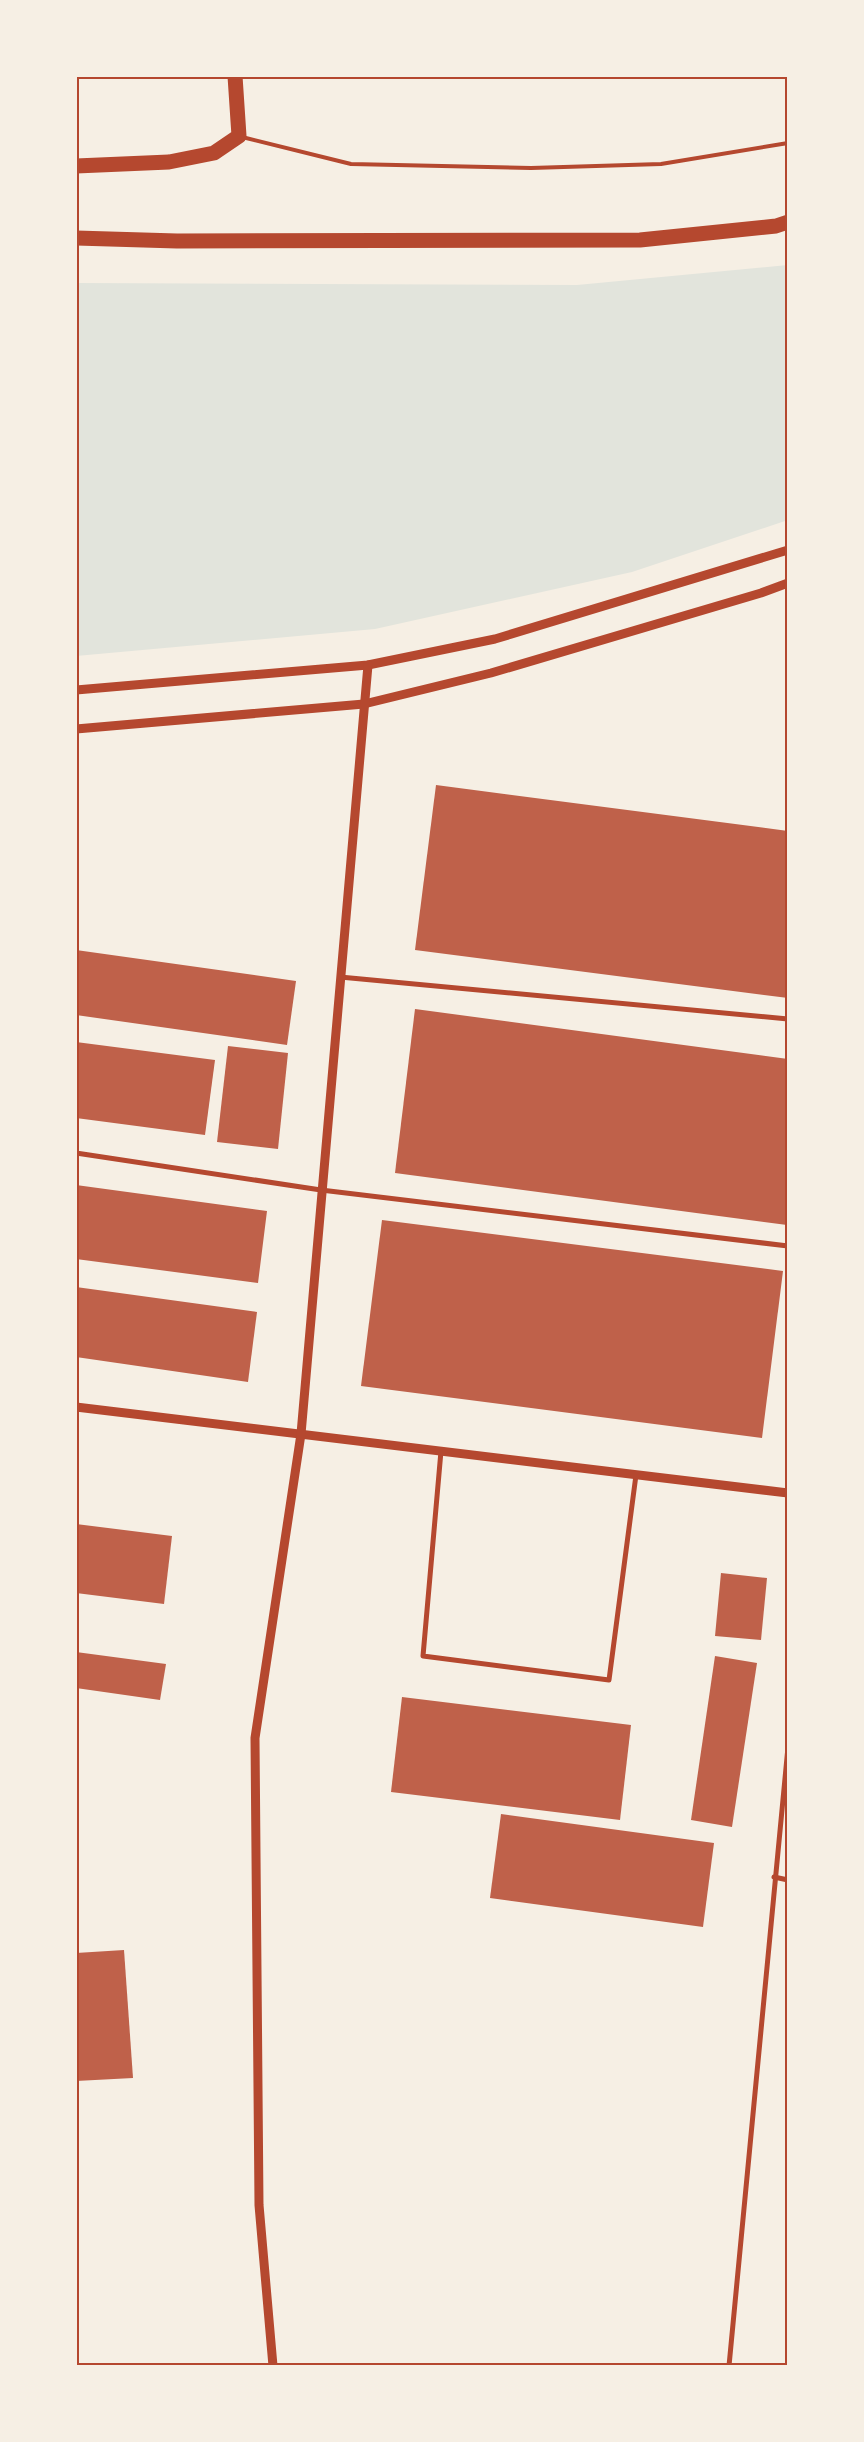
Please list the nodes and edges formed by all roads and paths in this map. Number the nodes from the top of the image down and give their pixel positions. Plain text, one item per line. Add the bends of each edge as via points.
1 (235, 76) edge
2 (239, 136) junction
3 (788, 142) edge
4 (76, 166) edge
5 (788, 222) edge
6 (76, 238) edge
7 (788, 550) edge
8 (788, 583) edge
9 (368, 666) junction
10 (76, 690) edge
11 (364, 704) junction
12 (76, 729) edge
13 (340, 977) junction
14 (788, 1019) edge
15 (76, 1153) edge
16 (322, 1190) junction
17 (788, 1246) edge
18 (76, 1407) edge
19 (301, 1434) junction
20 (441, 1451) junction
21 (636, 1475) junction
22 (788, 1493) edge
23 (788, 1747) edge
24 (774, 1878) junction
25 (788, 1880) edge
26 (273, 2366) edge
27 (729, 2366) edge

1 - 2 highway
2 - 3 lane via 351,164 531,168 661,164
2 - 4 highway via 214,153 169,162
5 - 6 highway via 776,226 640,240
7 - 9 street via 495,639
8 - 11 street via 492,673
9 - 10 street
9 - 11 street
11 - 12 street
11 - 13 street
13 - 14 street
13 - 16 street
15 - 16 street
16 - 17 street
16 - 19 street
18 - 19 street
19 - 20 street
19 - 26 street via 255,1738 260,2205
20 - 21 street
20 - 21 street via 423,1656 609,1680
21 - 22 street
23 - 24 street
24 - 25 street
24 - 27 street

